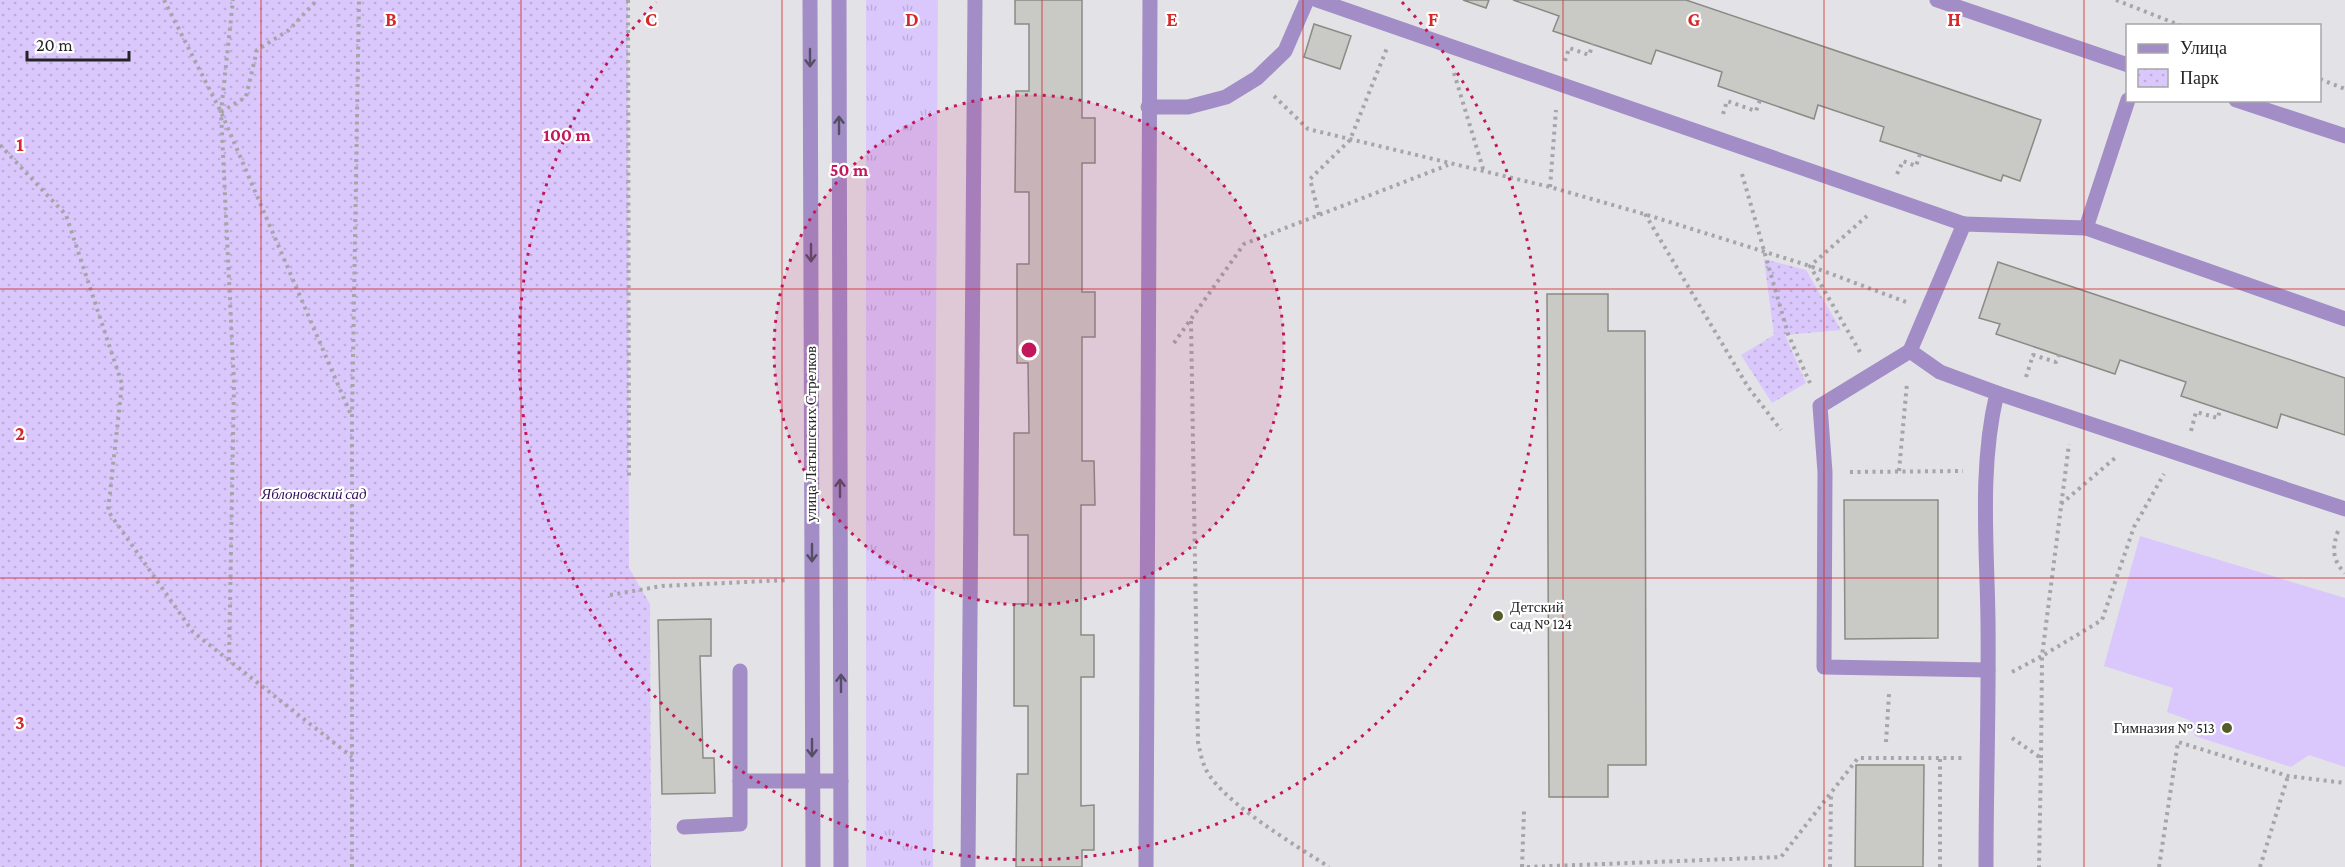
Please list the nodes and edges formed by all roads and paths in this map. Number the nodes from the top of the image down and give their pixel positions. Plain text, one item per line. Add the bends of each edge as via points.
1 (164, 0) edge
2 (233, 0) edge
3 (317, 0) edge
4 (359, 0) edge
5 (627, 0) edge
6 (810, 0) edge
7 (839, 0) edge
8 (975, 0) edge
9 (1150, 0) edge
10 (1307, 0) edge
11 (1317, 0) edge
12 (1937, 0) edge
13 (2116, 0) edge
14 (2177, 24) edge
15 (1395, 27) junction
16 (1446, 44) junction
17 (1593, 44) dead end
18 (1569, 48) dead end
19 (2126, 65) edge
20 (1257, 78) junction
21 (2321, 80) edge
22 (1558, 83) junction
23 (2345, 89) edge
24 (1760, 100) dead end
25 (1727, 101) dead end
26 (2127, 102) edge
27 (2242, 102) edge
28 (1149, 107) junction
29 (221, 112) junction
30 (2345, 136) edge
31 (1350, 140) junction
32 (1733, 144) junction
33 (0, 145) edge
34 (1920, 154) dead end
35 (1903, 160) dead end
36 (1450, 164) junction
37 (1485, 172) junction
38 (1550, 187) junction
39 (1887, 198) junction
40 (1644, 214) junction
41 (1319, 215) junction
42 (1964, 224) junction
43 (2086, 228) junction
44 (1766, 253) junction
45 (1810, 266) junction
46 (1926, 309) junction
47 (2345, 319) edge
48 (1191, 321) junction
49 (1910, 351) junction
50 (2033, 355) dead end
51 (2059, 355) dead end
52 (1872, 374) junction
53 (1148, 378) junction
54 (1996, 393) junction
55 (1820, 406) junction
56 (2220, 409) dead end
57 (2196, 412) dead end
58 (352, 418) junction
59 (2073, 418) junction
60 (1781, 429) dead end
61 (2136, 439) junction
62 (2176, 452) junction
63 (1899, 471) junction
64 (1986, 471) junction
65 (1825, 472) junction
66 (629, 479) dead end
67 (2061, 505) junction
68 (2345, 509) edge
69 (2333, 545) dead end
70 (788, 570) dead end
71 (2345, 573) edge
72 (610, 595) dead end
73 (2042, 656) junction
74 (229, 660) junction
75 (1877, 668) junction
76 (740, 671) dead end
77 (1988, 677) junction
78 (1986, 721) junction
79 (1886, 742) dead end
80 (352, 757) junction
81 (1940, 758) junction
82 (1985, 758) junction
83 (2041, 758) junction
84 (2288, 776) junction
85 (740, 781) junction
86 (813, 781) junction
87 (841, 781) junction
88 (2345, 783) edge
89 (1831, 792) junction
90 (1524, 811) dead end
91 (684, 827) dead end
92 (1605, 863) junction
93 (352, 867) edge
94 (813, 867) edge
95 (841, 867) edge
96 (968, 867) edge
97 (1146, 867) edge
98 (1329, 867) edge
99 (1522, 867) edge
100 (1527, 867) edge
101 (1612, 867) edge
102 (1830, 867) edge
103 (1940, 867) edge
104 (1986, 867) edge
105 (2039, 867) edge
106 (2158, 867) edge
107 (2260, 867) edge

1 - 29 path
2 - 29 path
3 - 29 path via 289,30 257,50 246,97
4 - 58 path
5 - 66 path
6 -> 86 street, улица Латышских Стрелков
87 -> 7 street, улица Латышских Стрелков
8 - 96 street
9 - 28 street
10 - 20 street via 1285,51
11 - 15 street
12 - 19 street
13 - 14 path
15 - 16 street
15 - 31 path
16 - 22 street
16 - 37 path
17 - 18 path via 1589,55
20 - 28 street via 1226,97 1188,107
20 - 31 path via 1308,129
21 - 23 path
22 - 32 street
22 - 38 path
24 - 25 path via 1756,111
26 - 43 street
27 - 30 street
28 - 53 street
29 - 58 path
29 - 74 path via 234,384
31 - 36 path
31 - 41 path via 1310,179
32 - 39 street
32 - 44 path
33 - 74 path via 66,215 122,384 108,511 193,632
34 - 35 path via 1916,166
36 - 37 path
36 - 41 path
37 - 38 path
38 - 40 path
39 - 42 street
39 - 45 path
40 - 44 path
40 - 60 path via 1748,387
41 - 48 path via 1244,244
42 - 43 street
42 - 46 street
43 - 47 street
44 - 45 path
44 - 55 path via 1788,334
45 - 46 path
45 - 52 path
46 - 49 street
48 - 53 path
48 - 98 path via 1198,742 1204,767 1220,788 1252,816
49 - 52 street
49 - 54 street via 1940,372
49 - 63 path
50 - 51 path via 2056,362
52 - 55 street
53 - 97 street
54 - 59 street
54 - 64 street
55 - 65 street
56 - 57 path via 2218,418
58 - 80 path
59 - 61 street
59 - 67 path
61 - 62 street
61 - 67 path
62 - 68 street
62 - 73 path via 2134,527 2102,620
63 - 64 path
63 - 65 path
64 - 77 street
65 - 75 street via 1824,667
67 - 73 path
69 - 71 path via 2335,561
70 - 72 path via 788,581 662,586
73 - 77 path
73 - 83 path
74 - 80 path
75 - 77 street
75 - 79 path via 1878,688 1889,694
76 - 85 street
77 - 78 street
78 - 82 street
78 - 83 path
80 - 93 path
81 - 82 path
81 - 89 path via 1858,758
81 - 103 path
82 - 104 street
83 - 105 path
84 - 88 path
84 - 106 path via 2178,742
84 - 107 path
85 - 86 street
85 - 91 street via 740,824
86 - 87 street
86 - 94 street, улица Латышских Стрелков
87 - 95 street, улица Латышских Стрелков
89 - 92 path via 1781,857
89 - 102 path
90 - 99 path
92 - 100 path
92 - 101 path

